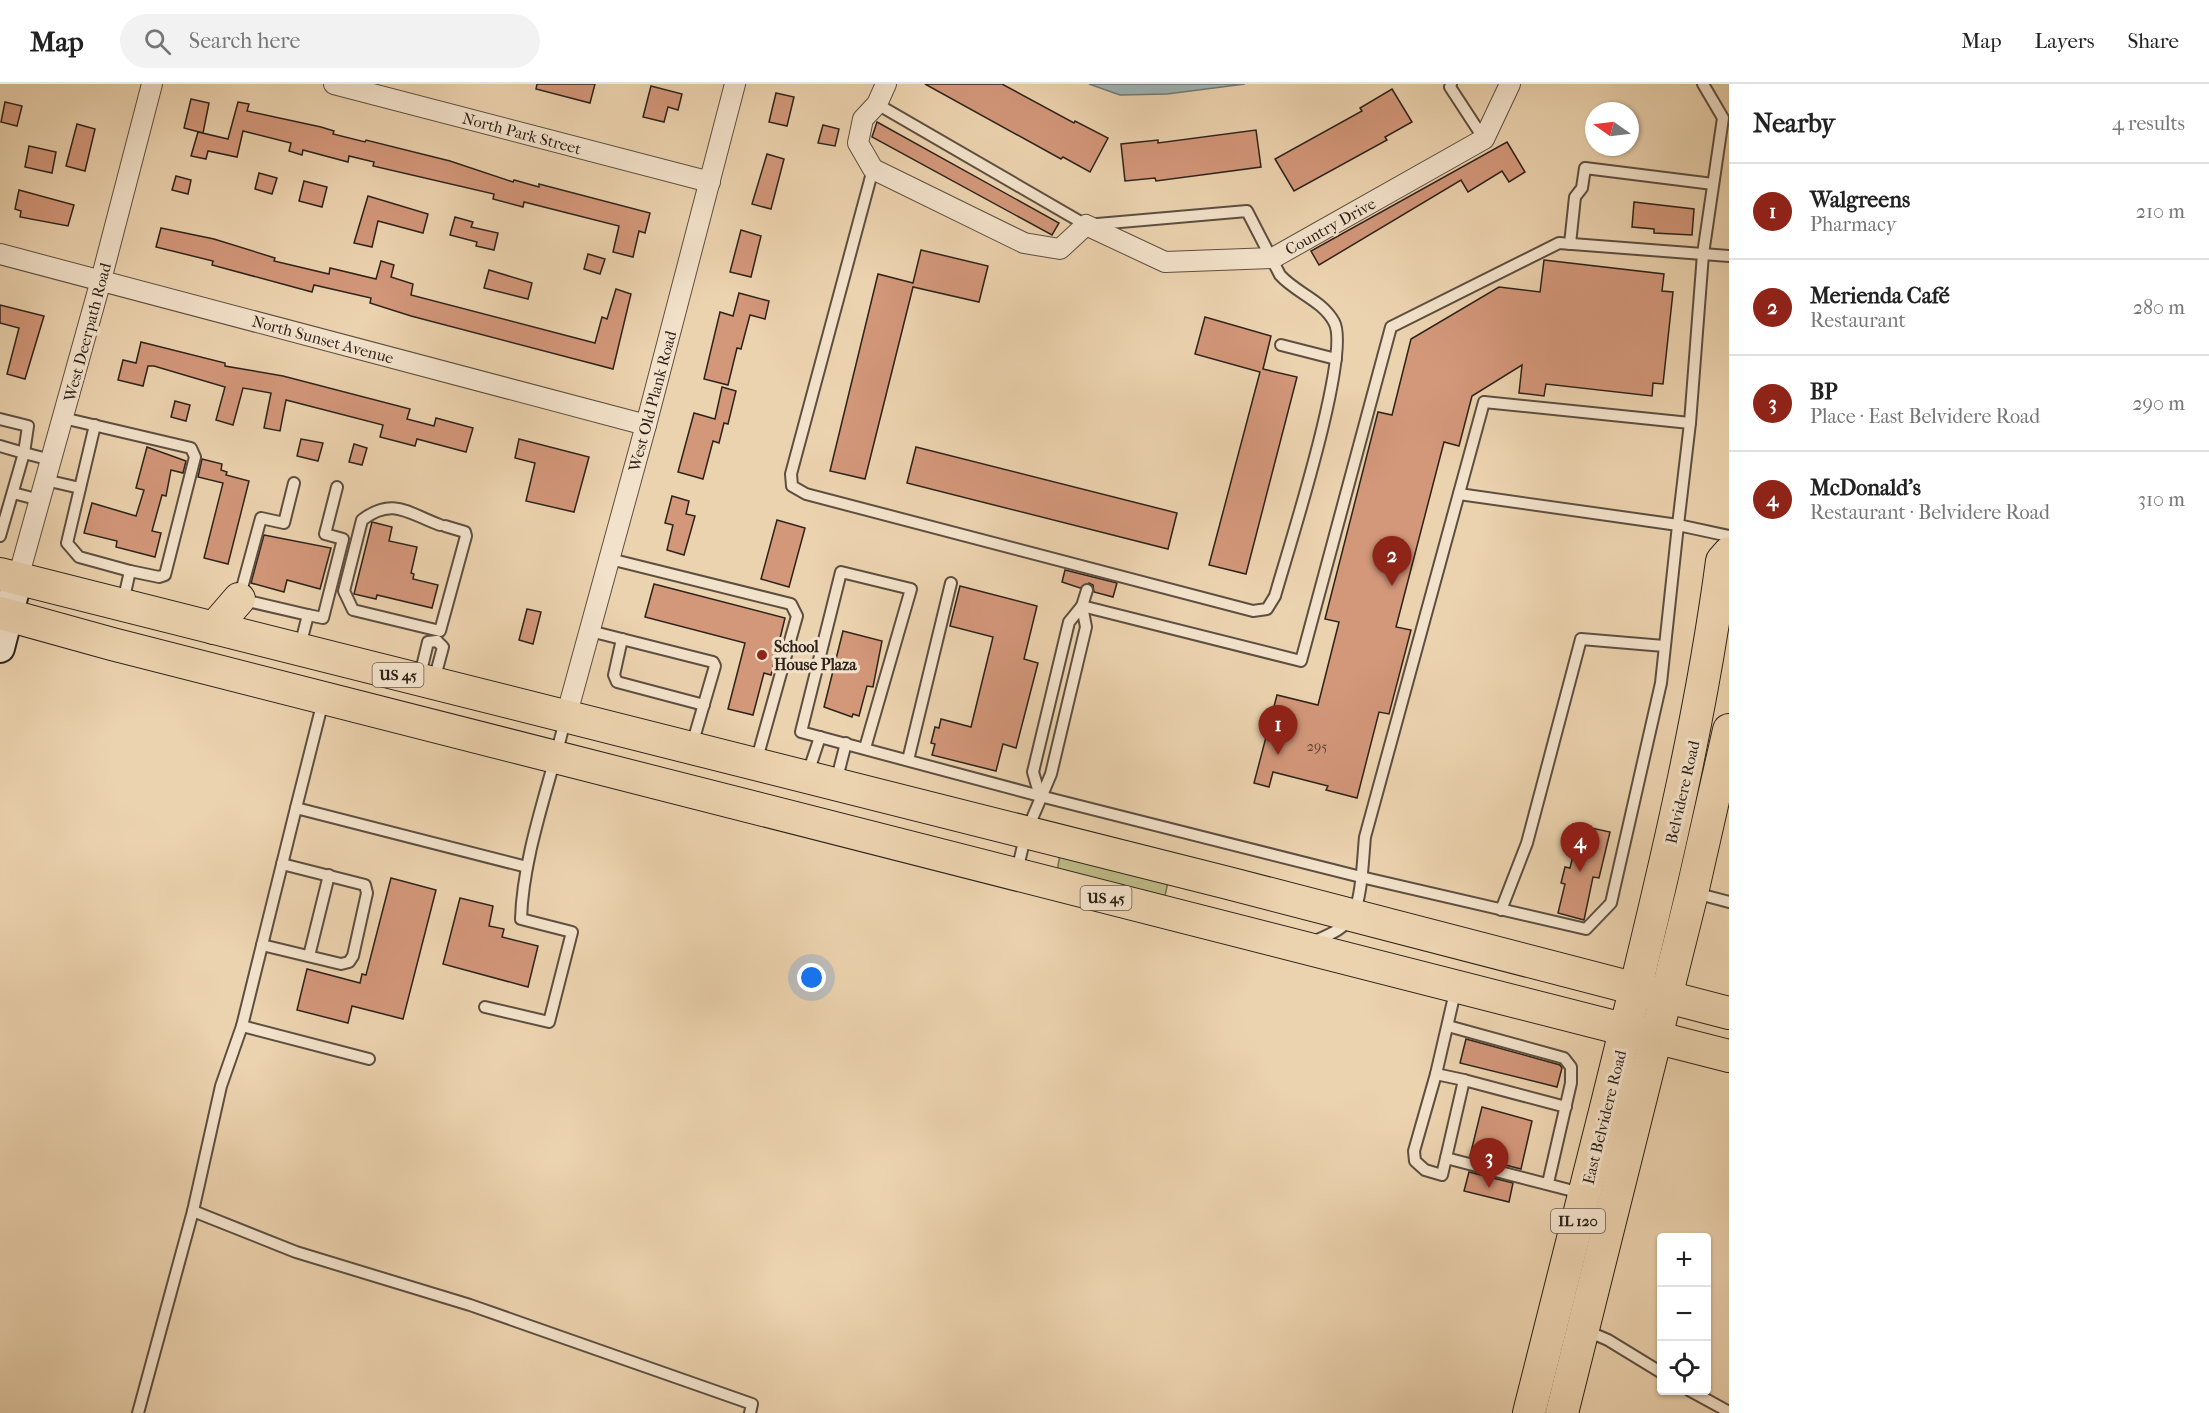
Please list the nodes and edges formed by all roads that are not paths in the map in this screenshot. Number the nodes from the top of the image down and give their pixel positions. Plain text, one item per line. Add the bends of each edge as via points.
1 (152, 84) edge
2 (334, 84) edge
3 (735, 84) edge
4 (886, 84) edge
5 (1451, 84) edge
6 (1510, 84) edge
7 (1703, 84) edge
8 (877, 104) junction
9 (1484, 139) junction
10 (873, 169) junction
11 (710, 182) junction
12 (1713, 184) junction
13 (1086, 225) junction
14 (1570, 244) junction
15 (0, 254) edge
16 (1703, 254) junction
17 (1729, 256) edge
18 (1273, 258) junction
19 (101, 280) junction
20 (1281, 345) dead end
21 (1336, 359) junction
22 (63, 418) junction
23 (0, 419) edge
24 (1690, 423) junction
25 (95, 425) junction
26 (646, 425) junction
27 (0, 446) edge
28 (24, 453) junction
29 (51, 460) junction
30 (45, 480) junction
31 (294, 483) dead end
32 (337, 487) dead end
33 (80, 488) junction
34 (1459, 494) junction
35 (8, 498) edge
36 (40, 500) junction
37 (1678, 525) junction
38 (1, 529) edge
39 (1729, 536) edge
40 (1729, 553) edge
41 (610, 559) junction
42 (130, 571) junction
43 (9, 576) edge
44 (951, 583) dead end
45 (1087, 590) dead end
46 (239, 599) junction
47 (122, 605) junction
48 (1082, 606) junction
49 (4, 614) edge
50 (308, 615) junction
51 (214, 628) junction
52 (590, 631) junction
53 (246, 636) junction
54 (438, 636) junction
55 (622, 639) junction
56 (1665, 646) junction
57 (0, 648) edge
58 (299, 649) junction
59 (428, 680) junction
60 (289, 689) junction
61 (1052, 690) junction
62 (1070, 694) junction
63 (324, 698) junction
64 (704, 705) junction
65 (566, 717) junction
66 (1729, 730) edge
67 (820, 737) junction
68 (846, 743) junction
69 (865, 748) junction
70 (691, 749) junction
71 (556, 758) junction
72 (908, 760) junction
73 (755, 765) junction
74 (1724, 778) edge
75 (821, 781) junction
76 (1040, 796) junction
77 (296, 808) junction
78 (1026, 832) junction
79 (282, 864) junction
80 (527, 867) junction
81 (1016, 874) junction
82 (329, 875) junction
83 (1361, 877) junction
84 (1692, 893) junction
85 (1729, 902) edge
86 (1501, 910) junction
87 (1353, 916) junction
88 (262, 945) junction
89 (1302, 948) junction
90 (309, 956) junction
91 (1456, 987) junction
92 (1635, 990) junction
93 (1666, 998) junction
94 (485, 1007) dead end
95 (1729, 1013) edge
96 (242, 1026) junction
97 (1448, 1026) junction
98 (1626, 1030) junction
99 (1656, 1037) junction
100 (1729, 1056) edge
101 (369, 1059) dead end
102 (1436, 1074) junction
103 (1464, 1080) junction
104 (1566, 1107) junction
105 (1446, 1158) junction
106 (1548, 1183) junction
107 (1585, 1194) junction
108 (193, 1211) junction
109 (1584, 1329) junction
110 (1657, 1370) edge
111 (1698, 1395) edge
112 (1729, 1412) edge
113 (138, 1413) edge
114 (750, 1413) edge
115 (1529, 1413) edge
116 (1562, 1413) edge

1 - 19 street, West Deerpath Road
2 - 11 street, North Park Street
3 - 11 street, West Old Plank Road
4 - 8 street
5 - 9 lane
6 - 9 street
7 - 12 lane via 1723,118
8 - 10 street via 863,119 858,143
8 - 13 lane
9 - 18 street, Country Drive
10 - 13 street via 1024,243 1060,249
10 - 21 lane via 791,474 792,486 806,494 1091,572 1253,611 1267,609 1275,596 1317,445
11 - 26 street, West Old Plank Road
12 - 14 lane via 1585,168 1582,188 1575,197
12 - 16 lane
13 - 18 street, Country Drive via 1165,262
13 - 18 lane via 1247,211
14 - 16 lane
14 - 48 lane via 1558,243 1391,327 1301,661
15 - 19 street, North Sunset Avenue
16 - 17 lane
16 - 24 lane
18 - 21 lane via 1288,284 1325,309 1336,324
19 - 22 street, West Deerpath Road
19 - 26 street, North Sunset Avenue
20 - 21 lane
22 - 25 lane
22 - 29 street, West Deerpath Road
23 - 28 lane via 28,426
24 - 34 lane via 1484,402
24 - 37 lane
25 - 33 lane
25 - 42 lane via 191,448 195,457 165,575
26 - 41 street, West Old Plank Road
27 - 28 lane
28 - 29 lane
28 - 35 lane via 12,477
29 - 30 street, West Deerpath Road
30 - 33 lane
30 - 36 street, West Deerpath Road
31 - 46 lane via 284,523 261,518
32 - 50 lane via 325,534 343,538 322,618
33 - 42 lane via 67,543 79,557
34 - 37 lane
34 - 83 lane via 1365,837
35 - 36 lane
35 - 38 lane
36 - 43 street, West Deerpath Road
37 - 39 lane
37 - 56 lane
40 - 92 main road, Belvidere Road / IL 120 via 1722,561 1693,743
41 - 52 street, West Old Plank Road
41 - 73 lane via 791,604 797,616
42 - 47 lane
43 - 47 main road, US 45
43 - 49 street
44 - 72 lane
45 - 48 lane
46 - 50 lane
46 - 51 main road
46 - 53 main road
47 - 51 main road, US 45
48 - 61 lane via 1069,622
48 - 62 lane via 1086,627
49 - 57 street
49 - 60 main road, US 45
50 - 58 lane
51 - 53 main road, US 45
52 - 55 lane
52 - 65 street, West Old Plank Road
53 - 58 main road, US 45
54 - 54 lane via 353,610 344,591 362,520 369,515 390,506 465,532
54 - 59 lane via 443,646 436,673
55 - 64 lane via 614,675 617,682
55 - 64 lane via 713,662
56 - 86 lane via 1581,639 1527,843
56 - 86 lane via 1661,683 1611,903 1586,929
58 - 59 main road, US 45
58 - 60 main road
59 - 65 main road, US 45
60 - 63 main road, US 45
61 - 62 lane
61 - 76 lane via 1033,772
62 - 76 lane via 1051,774
63 - 71 main road, US 45
63 - 77 lane
64 - 70 lane
65 - 70 main road, US 45
65 - 71 lane
66 - 74 main road, Belvidere Road
67 - 68 lane
67 - 69 lane via 801,732 841,572 911,589
67 - 75 lane
68 - 69 lane
68 - 75 lane
69 - 72 lane
70 - 73 main road, US 45
71 - 80 lane
71 - 81 main road, US 45
72 - 76 lane
73 - 75 main road, US 45
74 - 84 main road, Belvidere Road
75 - 78 main road, US 45
76 - 78 lane
76 - 83 lane
77 - 79 lane
77 - 80 lane
78 - 81 lane
78 - 87 main road, US 45
79 - 82 lane
79 - 88 lane
80 - 94 lane via 521,919 572,932 549,1022
81 - 89 main road, US 45
82 - 90 lane
82 - 90 lane via 364,885 367,893 352,956 349,962 341,963
83 - 86 lane
83 - 87 lane
84 - 85 lane
84 - 93 main road, Belvidere Road
87 - 89 lane via 1341,928
87 - 92 main road, US 45
88 - 90 lane
88 - 96 lane
89 - 91 main road, US 45
91 - 97 lane
91 - 98 main road, US 45
92 - 93 main road, US 45
92 - 98 main road, Belvidere Road / IL 120
93 - 95 main road, US 45
93 - 99 main road, Belvidere Road
96 - 101 lane
96 - 108 lane via 221,1086
97 - 102 lane
97 - 104 lane via 1564,1058 1571,1067
98 - 99 main road, US 45
98 - 107 main road, East Belvidere Road / IL 120
99 - 100 main road, US 45
99 - 109 main road, East Belvidere Road
102 - 103 lane
102 - 105 lane via 1414,1151 1415,1161 1425,1170 1442,1175
103 - 104 lane
103 - 105 lane
104 - 106 lane
105 - 106 lane
106 - 107 lane
107 - 115 main road, East Belvidere Road / IL 120
108 - 113 lane
108 - 114 lane via 296,1252 470,1305 752,1404
109 - 110 lane
109 - 116 main road, East Belvidere Road
111 - 112 lane

